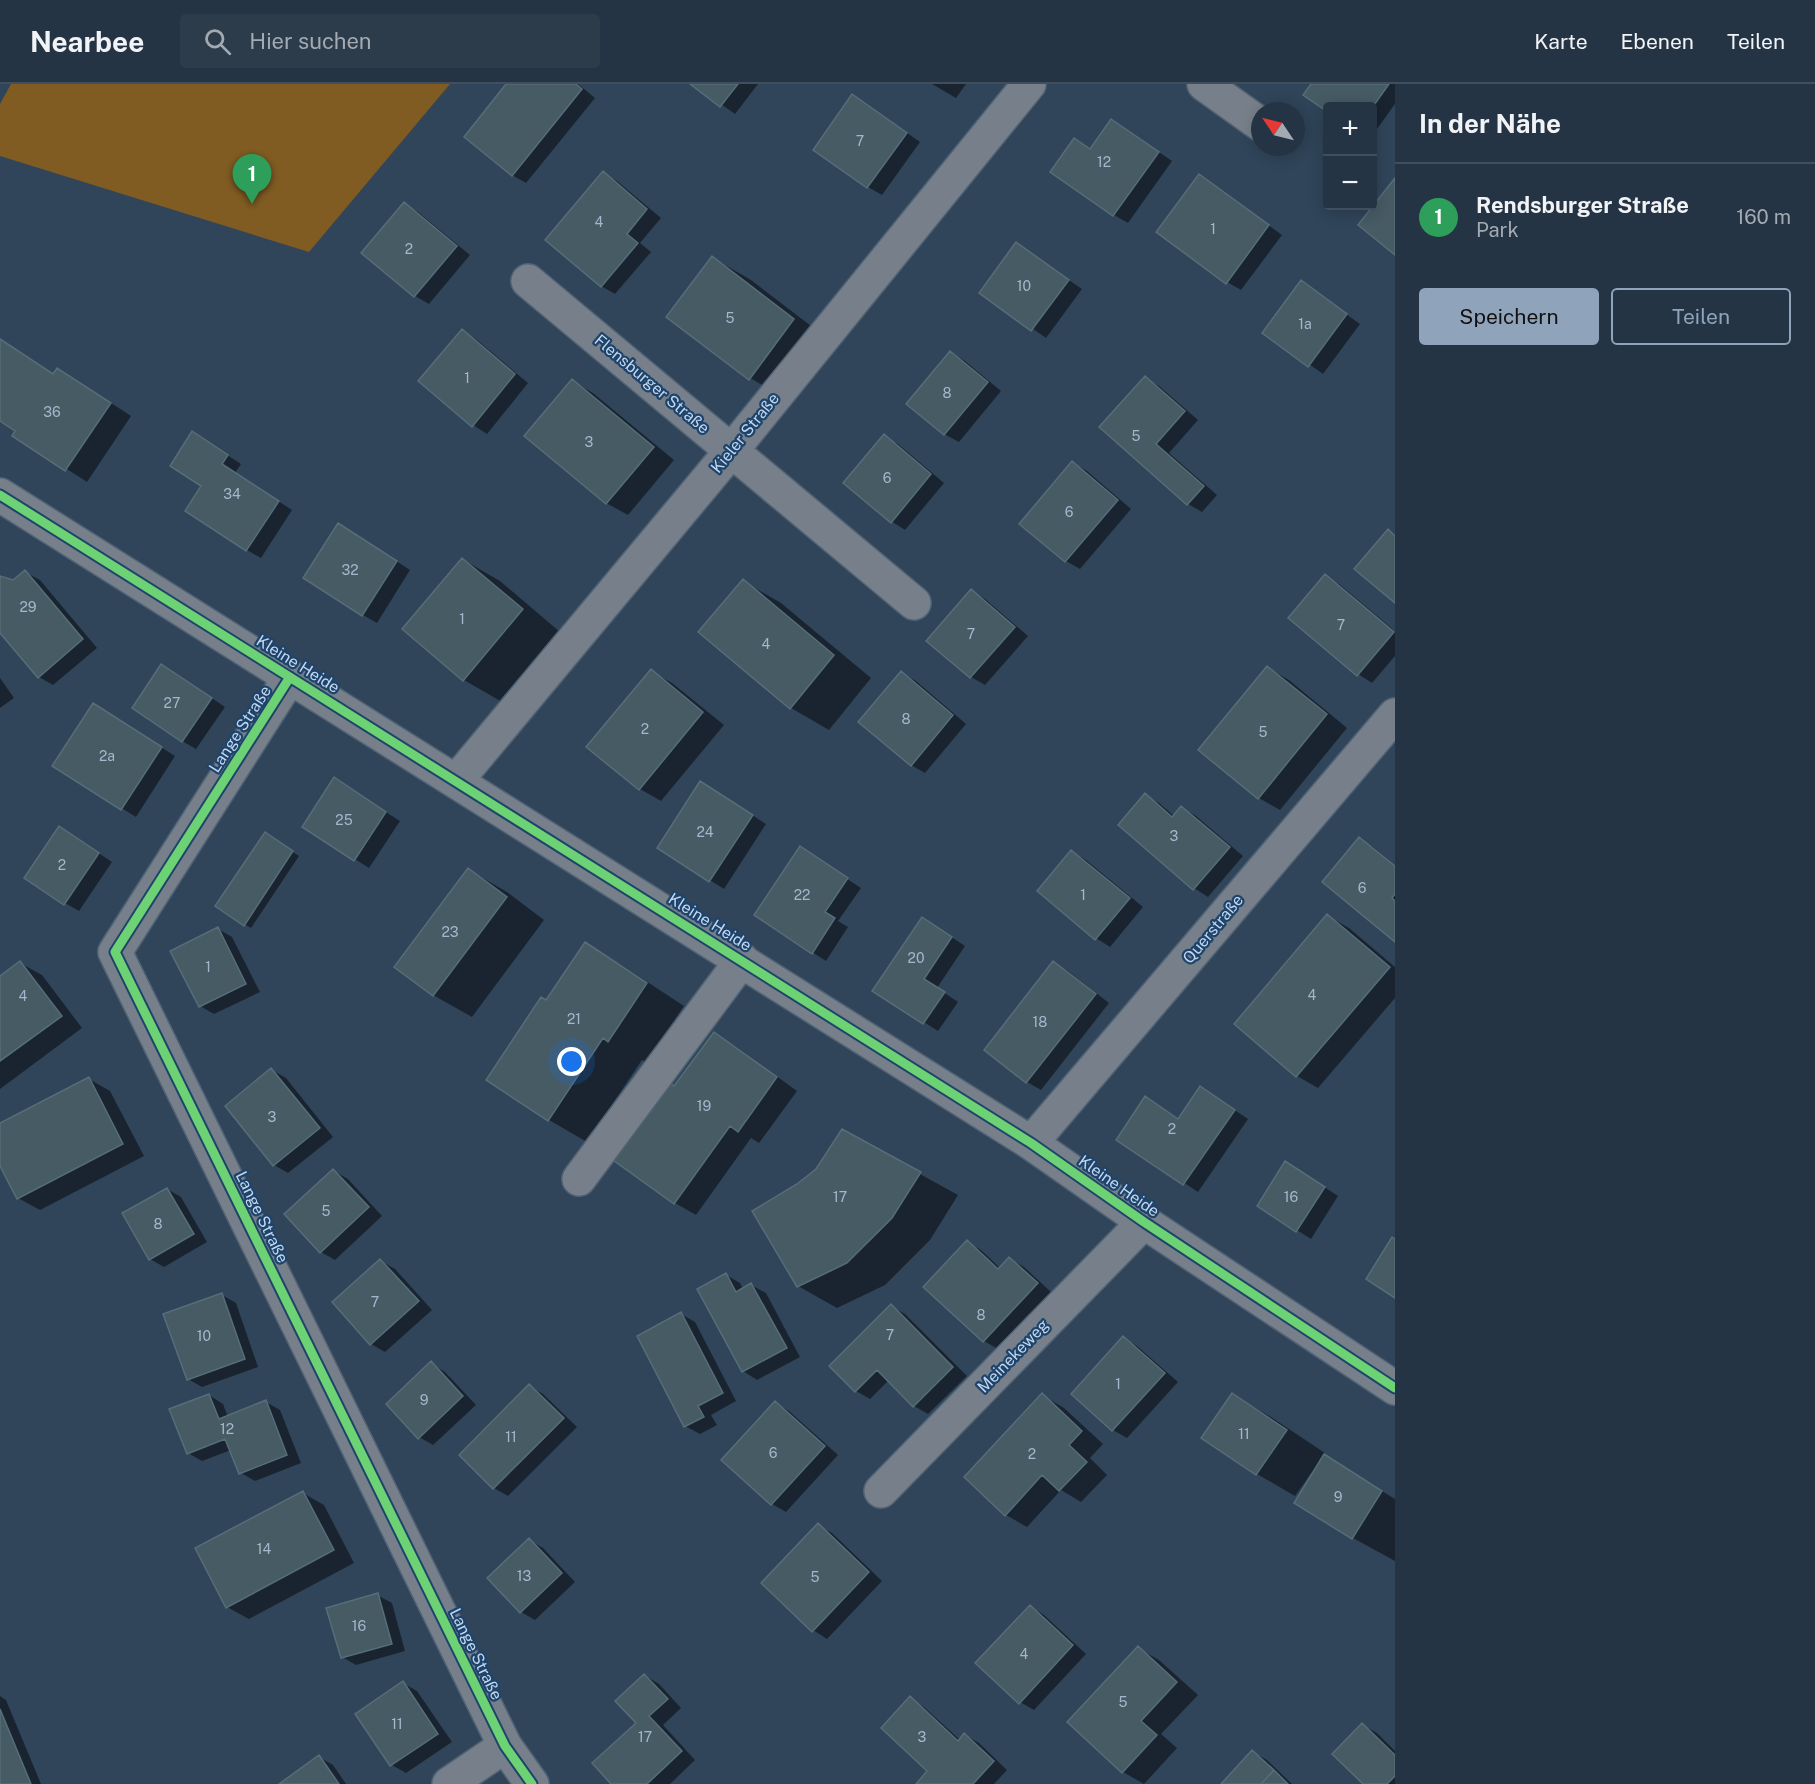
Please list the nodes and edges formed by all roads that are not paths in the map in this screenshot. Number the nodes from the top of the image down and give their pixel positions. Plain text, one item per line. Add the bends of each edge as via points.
1 (1029, 84) edge
2 (1204, 84) edge
3 (1251, 118) edge
4 (528, 281) dead end
5 (732, 450) junction
6 (0, 495) edge
7 (914, 603) dead end
8 (290, 677) junction
9 (1395, 715) edge
10 (457, 780) junction
11 (741, 960) junction
12 (1031, 1143) junction
13 (579, 1179) dead end
14 (1144, 1222) junction
15 (1395, 1388) edge
16 (881, 1491) dead end
17 (505, 1746) junction
18 (450, 1784) edge
19 (532, 1784) edge

1 - 5 street, Kieler Straße
2 - 3 street
4 - 5 street, Flensburger Straße
5 - 7 street, Flensburger Straße
5 - 10 street, Kieler Straße
6 - 8 street, Kleine Heide
8 - 10 street, Kleine Heide
8 - 17 street, Lange Straße via 115,952
9 - 12 street, Querstraße
10 - 11 street, Kleine Heide
11 - 12 street, Kleine Heide
11 - 13 street
12 - 14 street, Kleine Heide
14 - 15 street, Kleine Heide
14 - 16 street, Meinekeweg
17 - 18 street
17 - 19 street, Lange Straße

